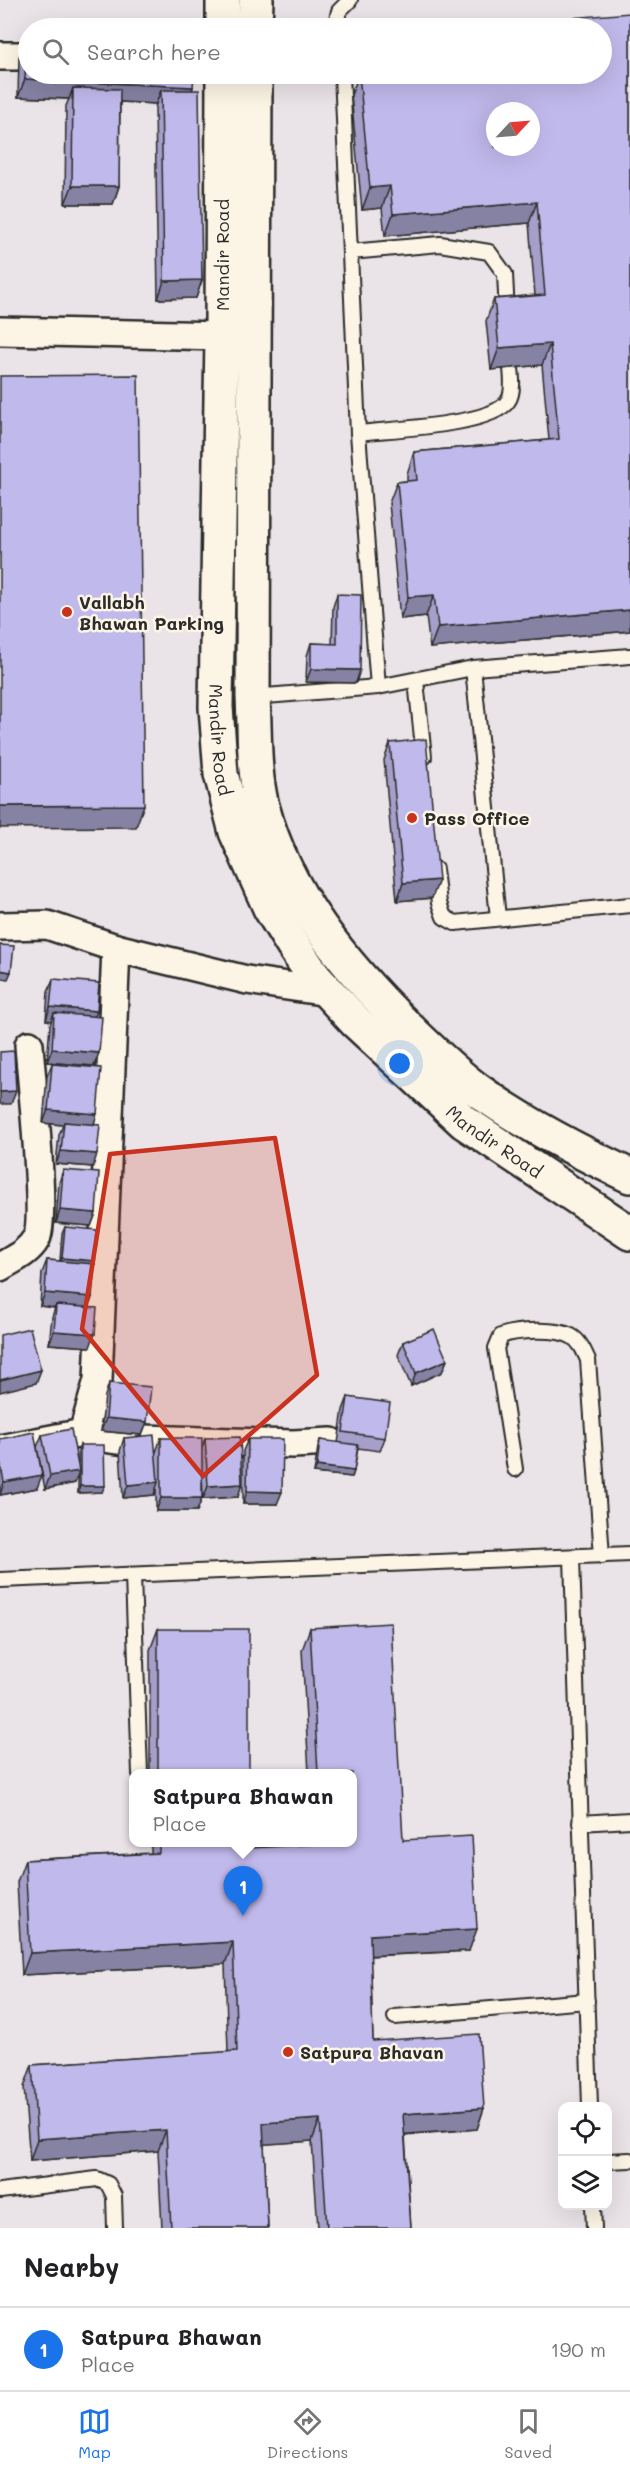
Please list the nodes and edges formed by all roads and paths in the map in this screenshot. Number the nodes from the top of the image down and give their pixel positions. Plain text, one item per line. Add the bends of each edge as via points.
1 (223, 0) edge
2 (256, 0) edge
3 (350, 0) edge
4 (223, 18) edge
5 (255, 18) edge
6 (337, 18) edge
7 (0, 56) edge
8 (18, 56) edge
9 (223, 84) edge
10 (255, 84) edge
11 (342, 84) edge
12 (350, 252) junction
13 (0, 331) edge
14 (222, 336) junction
15 (358, 433) junction
16 (630, 656) edge
17 (473, 668) junction
18 (416, 681) junction
19 (378, 687) junction
20 (254, 697) junction
21 (426, 774) edge
22 (434, 856) edge
23 (630, 905) edge
24 (498, 918) junction
25 (0, 926) edge
26 (116, 948) junction
27 (328, 992) junction
28 (29, 1046) dead end
29 (630, 1176) edge
30 (630, 1233) edge
31 (0, 1267) edge
32 (83, 1433) junction
33 (331, 1442) edge
34 (0, 1449) edge
35 (515, 1469) dead end
36 (630, 1554) edge
37 (602, 1556) junction
38 (572, 1558) junction
39 (133, 1576) junction
40 (0, 1580) edge
41 (140, 1769) edge
42 (630, 1820) edge
43 (580, 1823) junction
44 (587, 2001) junction
45 (395, 2017) dead end
46 (590, 2102) edge
47 (630, 2160) edge
48 (612, 2161) edge
49 (0, 2191) edge
50 (593, 2210) edge
51 (115, 2228) edge
52 (594, 2228) edge

1 - 4 street
2 - 5 street
3 - 6 lane
7 - 8 street
9 - 14 street, Mandir Road
10 - 20 street, Mandir Road
11 - 12 lane
12 - 15 lane
12 - 15 lane via 440,244 489,252 505,274 512,390 509,401 499,410 477,420
13 - 14 street
14 - 27 street, Mandir Road via 216,707 221,774 236,832 266,898 292,944
15 - 19 lane
16 - 17 lane
17 - 18 lane
17 - 24 lane
18 - 19 lane
18 - 21 lane
19 - 20 lane
20 - 29 street, Mandir Road via 262,805 296,889 328,940 375,996 450,1069 572,1149
22 - 24 lane via 444,917 455,923
23 - 24 lane
25 - 26 street via 47,925
26 - 27 street via 247,980
26 - 32 street via 98,1380
27 - 30 street, Mandir Road via 400,1066 464,1122
28 - 31 street via 41,1210 38,1238 26,1251
32 - 33 street via 133,1441
32 - 34 street
35 - 37 lane via 496,1348 501,1336 514,1331 573,1337 588,1360
36 - 37 lane
37 - 38 lane
38 - 39 lane
38 - 43 lane
39 - 40 lane
39 - 41 lane
42 - 43 lane
43 - 44 lane
44 - 45 lane
44 - 46 lane
47 - 48 lane
49 - 51 lane via 97,2180 108,2184 114,2196
50 - 52 lane

